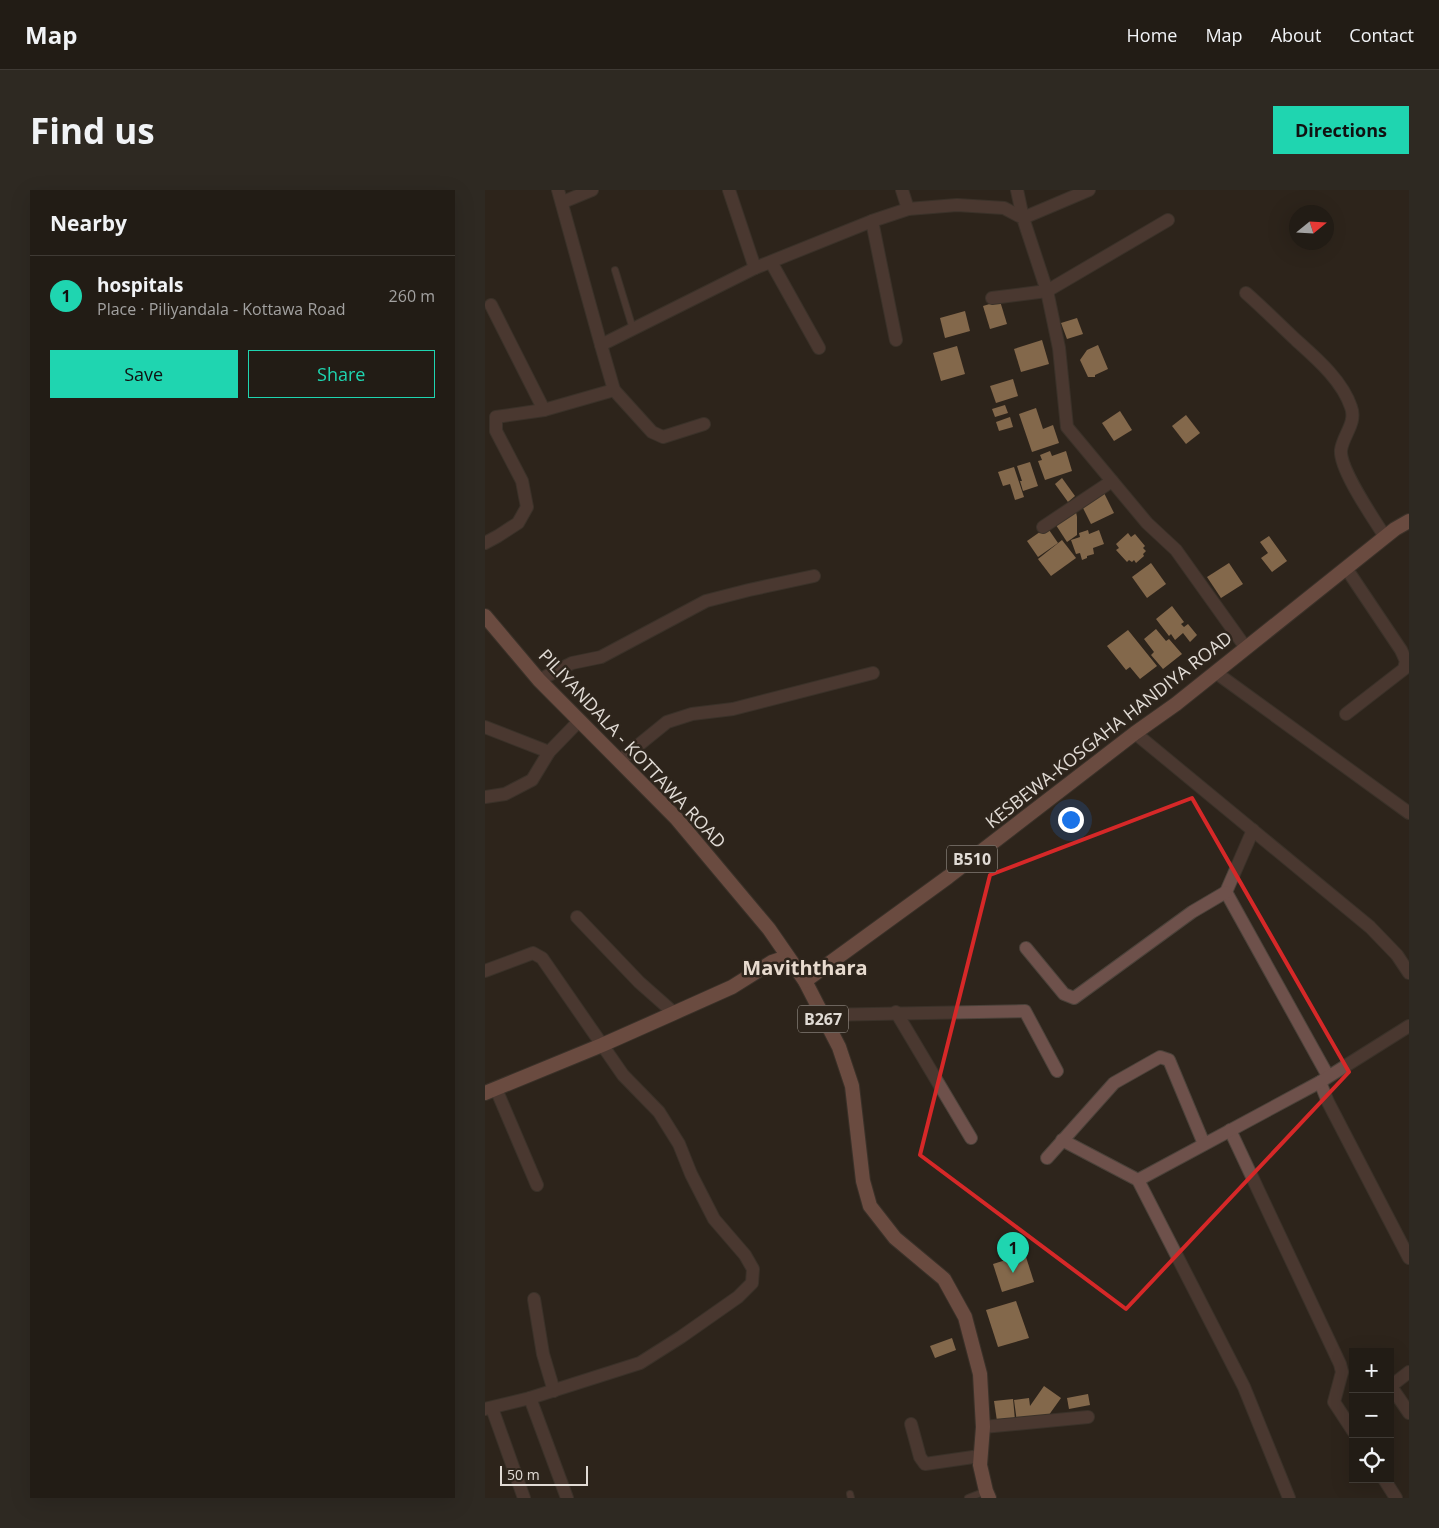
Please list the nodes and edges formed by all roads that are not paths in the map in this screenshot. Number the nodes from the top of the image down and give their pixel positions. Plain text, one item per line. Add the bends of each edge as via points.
1 (592, 190) edge
2 (729, 190) edge
3 (902, 190) edge
4 (1017, 190) edge
5 (1089, 190) edge
6 (561, 196) edge
7 (908, 209) junction
8 (1023, 218) junction
9 (1168, 220) dead end
10 (872, 221) junction
11 (771, 262) junction
12 (755, 268) junction
13 (615, 270) dead end
14 (1047, 290) junction
15 (1246, 292) dead end
16 (992, 298) dead end
17 (491, 305) dead end
18 (633, 329) junction
19 (896, 340) dead end
20 (601, 344) junction
21 (819, 348) dead end
22 (614, 390) junction
23 (544, 410) junction
24 (490, 415) edge
25 (704, 424) dead end
26 (1112, 481) junction
27 (1409, 521) edge
28 (1043, 527) dead end
29 (1385, 537) junction
30 (485, 543) edge
31 (1346, 568) junction
32 (813, 576) dead end
33 (485, 616) edge
34 (1247, 648) junction
35 (1215, 672) junction
36 (873, 673) dead end
37 (539, 680) junction
38 (1346, 714) dead end
39 (579, 722) junction
40 (485, 727) edge
41 (1135, 733) junction
42 (549, 752) junction
43 (619, 761) junction
44 (485, 796) edge
45 (1409, 813) edge
46 (1253, 830) junction
47 (1227, 892) junction
48 (577, 916) dead end
49 (1026, 948) dead end
50 (787, 957) junction
51 (485, 971) edge
52 (1409, 973) edge
53 (805, 981) junction
54 (896, 1012) junction
55 (674, 1013) junction
56 (821, 1015) junction
57 (1409, 1026) edge
58 (602, 1045) junction
59 (1057, 1071) dead end
60 (1324, 1079) junction
61 (491, 1091) edge
62 (1230, 1130) junction
63 (971, 1138) dead end
64 (1062, 1140) junction
65 (1204, 1144) junction
66 (1047, 1158) dead end
67 (1138, 1180) junction
68 (537, 1185) dead end
69 (1409, 1258) edge
70 (534, 1299) dead end
71 (1347, 1363) edge
72 (1409, 1372) edge
73 (1394, 1383) edge
74 (554, 1391) junction
75 (1394, 1392) edge
76 (530, 1398) junction
77 (488, 1408) edge
78 (1409, 1413) edge
79 (1088, 1417) dead end
80 (911, 1424) dead end
81 (1349, 1425) edge
82 (983, 1427) junction
83 (980, 1456) junction
84 (1387, 1483) edge
85 (987, 1494) edge
86 (524, 1498) edge
87 (567, 1498) edge
88 (968, 1498) edge
89 (1289, 1498) edge
90 (1396, 1498) edge

1 - 6 street
2 - 12 street
3 - 7 street
4 - 8 street
5 - 8 street
6 - 20 street
7 - 8 street via 957,205 1004,208
7 - 10 street
8 - 14 street
9 - 14 street
10 - 11 street
10 - 19 street
11 - 12 street
11 - 21 street
12 - 18 street
13 - 18 lane
14 - 16 street
14 - 26 street via 1059,348 1067,427
15 - 29 street via 1325,366 1351,405 1353,415 1341,449 1341,461
17 - 23 street
18 - 20 street
20 - 22 street
22 - 23 street
22 - 25 street via 658,436
23 - 24 street
24 - 30 street via 523,481 527,508 518,523
26 - 28 street
26 - 34 street via 1147,523 1176,550
27 - 29 main road, KESBEWA-KOSGAHA HANDIYA ROAD / B510
29 - 31 main road, KESBEWA-KOSGAHA HANDIYA ROAD / B510
31 - 34 main road, KESBEWA-KOSGAHA HANDIYA ROAD / B510
31 - 38 street via 1406,661 1403,669
32 - 37 street via 706,601 601,657 572,663
33 - 37 main road, PILIYANDALA - KOTTAWA ROAD / B267
34 - 35 main road, KESBEWA-KOSGAHA HANDIYA ROAD / B510
35 - 41 main road, KESBEWA-KOSGAHA HANDIYA ROAD / B510
35 - 45 street
36 - 43 street via 733,709 692,714 667,722
37 - 39 main road, PILIYANDALA - KOTTAWA ROAD / B267
39 - 42 street
39 - 43 main road, PILIYANDALA - KOTTAWA ROAD / B267
40 - 42 street
41 - 46 street
41 - 53 main road, KESBEWA-KOSGAHA HANDIYA ROAD / B510 via 948,878
42 - 44 street via 532,780 505,794
43 - 50 main road, PILIYANDALA - KOTTAWA ROAD / B267 via 676,818 769,929
46 - 47 street
46 - 52 street via 1370,927
47 - 49 street via 1192,912 1074,998 1064,994
47 - 60 street
48 - 55 street via 639,982
50 - 53 main road, PILIYANDALA - KOTTAWA ROAD / B267
50 - 55 main road
51 - 58 street via 533,953 542,958
53 - 56 main road, PILIYANDALA - KOTTAWA ROAD / B267
54 - 56 street
54 - 59 street via 1025,1010
54 - 63 street
55 - 58 main road
56 - 82 main road, PILIYANDALA - KOTTAWA ROAD / B267 via 839,1047 851,1086 863,1181 870,1206 895,1238 944,1279 965,1316 980,1374
57 - 60 street
58 - 61 main road
58 - 74 street via 623,1075 659,1112 679,1144 714,1219 753,1269 752,1283 738,1298 640,1363
60 - 62 street
60 - 69 street via 1328,1102
61 - 68 street
62 - 65 street
62 - 71 street
64 - 65 street via 1114,1083 1160,1057 1169,1060
64 - 66 street
64 - 67 street
65 - 67 street
67 - 89 street via 1244,1387
70 - 74 street via 543,1354
71 - 81 street via 1334,1402
72 - 73 street
74 - 76 street
75 - 78 street
76 - 77 street
76 - 87 street
77 - 86 street
79 - 82 street
80 - 83 street via 925,1464
82 - 83 main road, PILIYANDALA - KOTTAWA ROAD / B267
83 - 85 main road, PILIYANDALA - KOTTAWA ROAD / B267
84 - 90 street
85 - 88 lane

